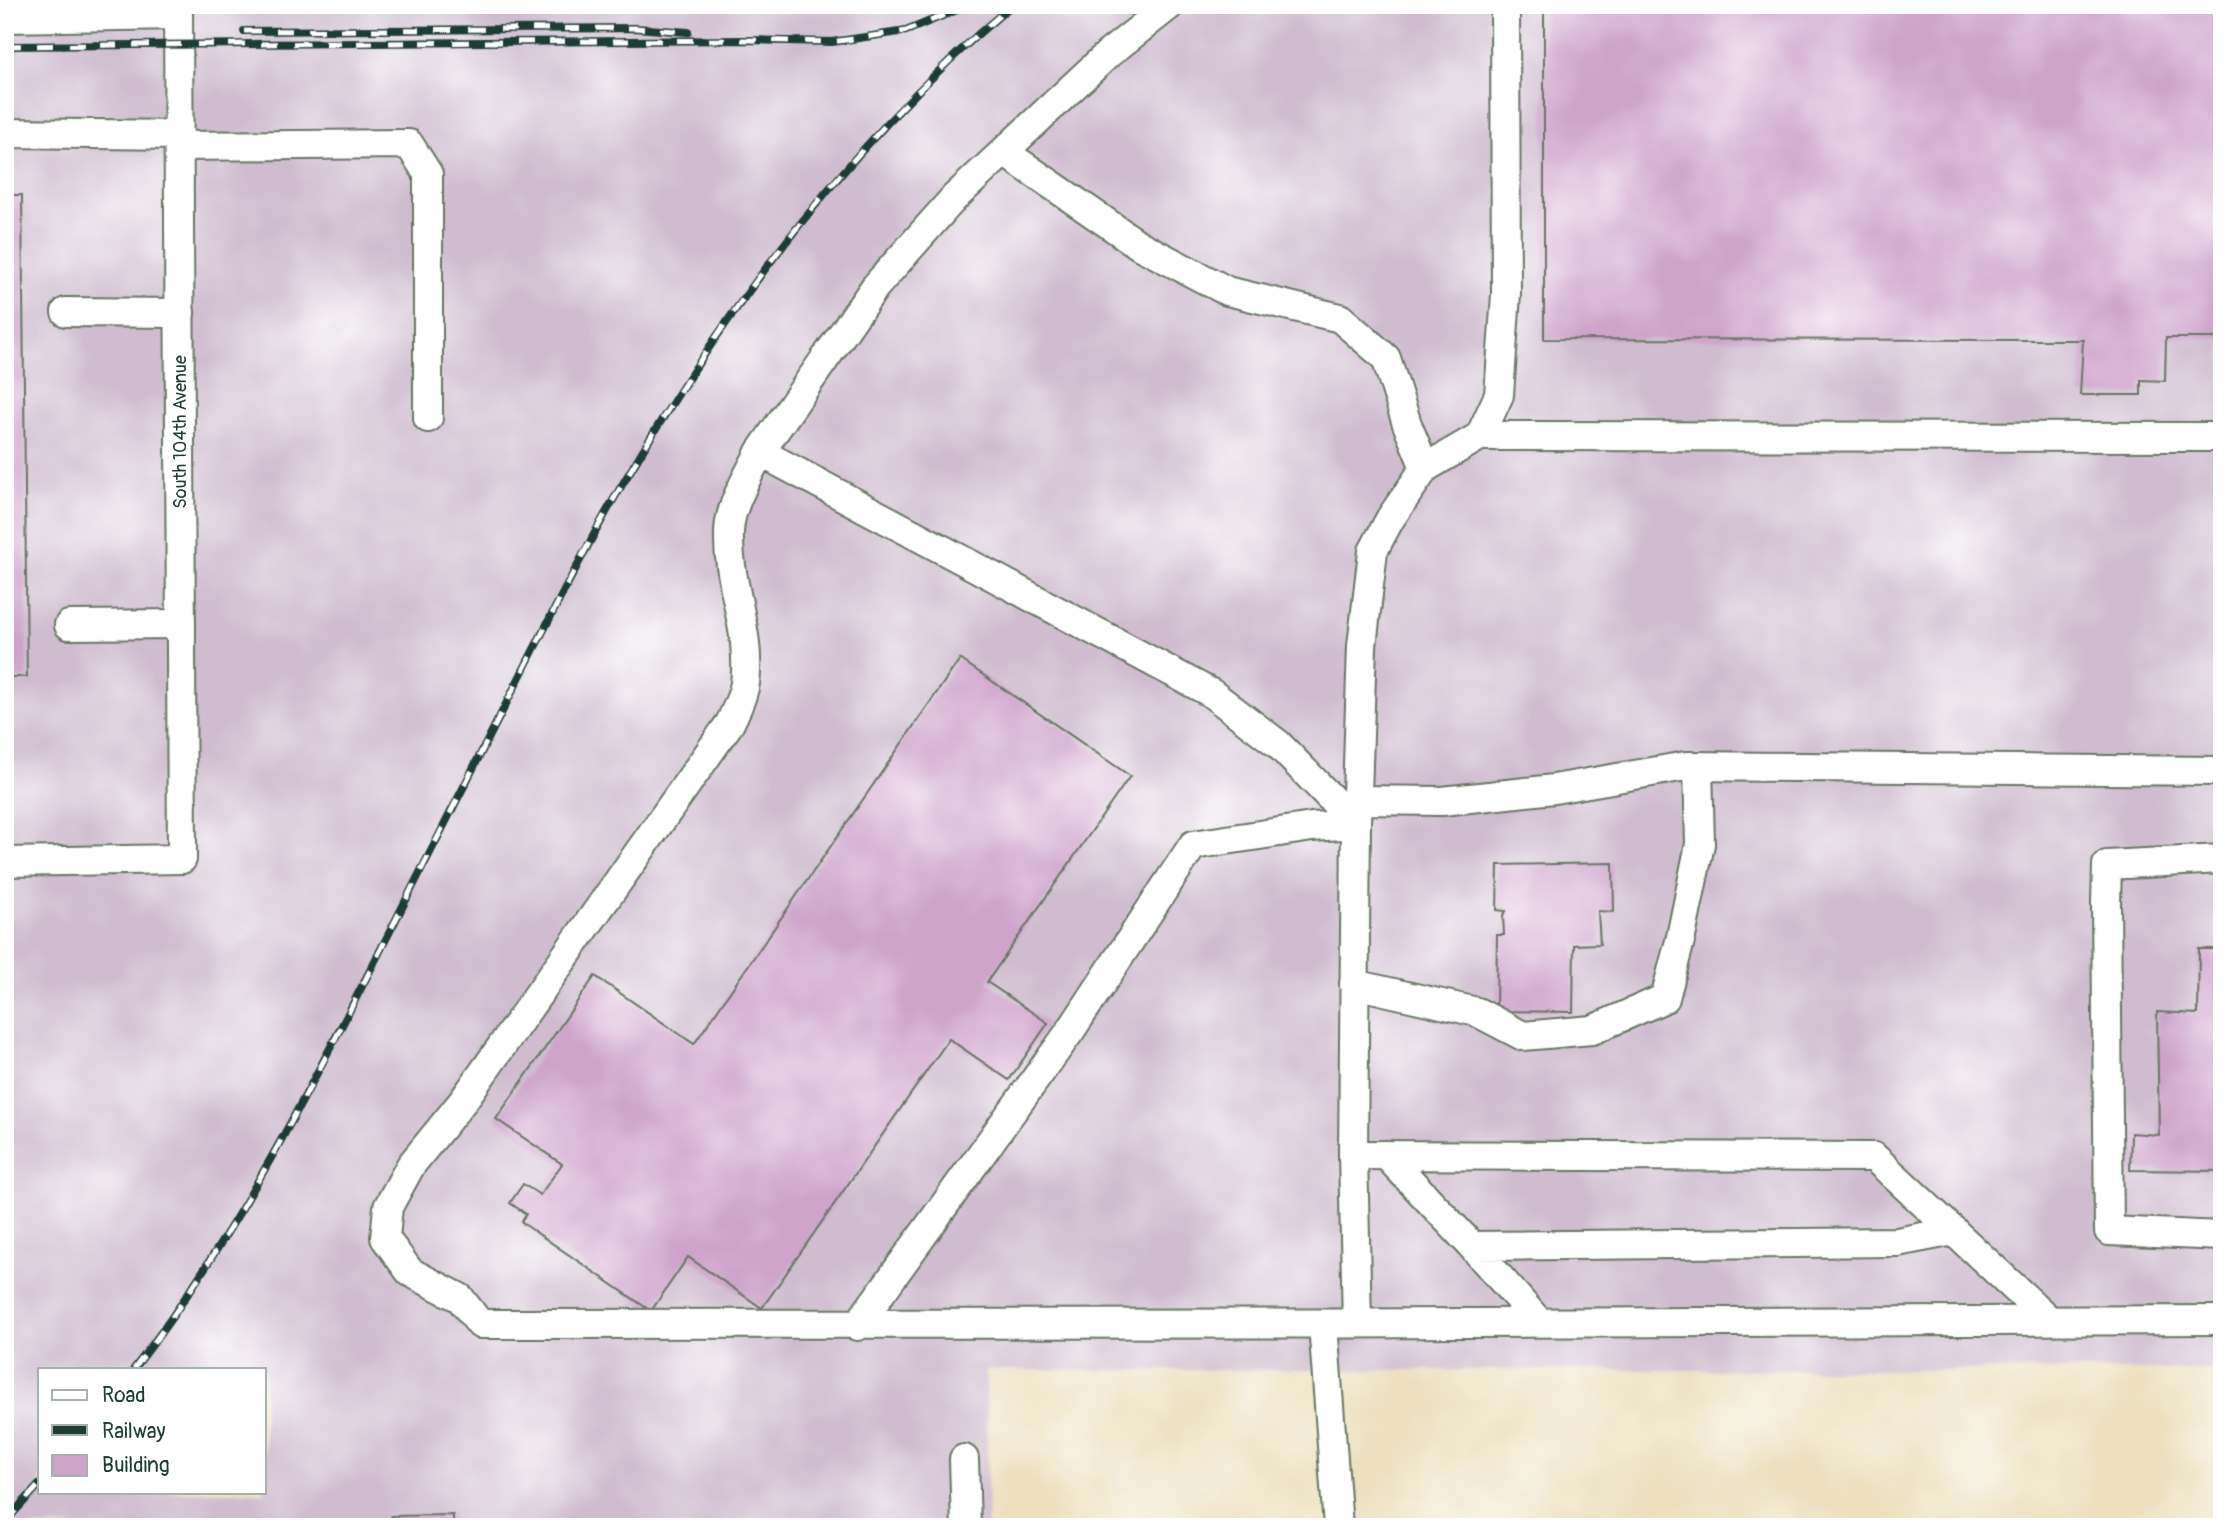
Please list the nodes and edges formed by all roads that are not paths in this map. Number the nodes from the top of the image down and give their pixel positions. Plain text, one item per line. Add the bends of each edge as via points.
1 (1170, 5) edge
2 (1505, 5) edge
3 (178, 10) edge
4 (5, 18) edge
5 (5, 133) edge
6 (179, 141) junction
7 (1004, 152) junction
8 (66, 312) dead end
9 (180, 313) junction
10 (428, 418) dead end
11 (1480, 436) junction
12 (2222, 437) edge
13 (760, 452) junction
14 (1425, 468) junction
15 (181, 624) junction
16 (69, 625) dead end
17 (1698, 766) junction
18 (2222, 771) edge
19 (1356, 812) junction
20 (2222, 859) edge
21 (5, 862) edge
22 (1354, 984) junction
23 (1353, 1155) junction
24 (1386, 1155) junction
25 (1954, 1231) junction
26 (2222, 1236) edge
27 (1472, 1245) junction
28 (2049, 1320) junction
29 (2222, 1320) edge
30 (1538, 1321) junction
31 (1357, 1322) junction
32 (1323, 1324) junction
33 (857, 1326) junction
34 (964, 1459) dead end
35 (966, 1527) edge
36 (1338, 1527) edge

1 - 7 street via 1108,54
2 - 11 street via 1506,294 1499,395
3 - 4 street
3 - 6 street, South 104th Avenue
5 - 6 street
6 - 9 street, South 104th Avenue
6 - 10 street via 409,144 428,174
7 - 13 street via 954,198 875,287
7 - 14 street via 1139,245 1227,291 1340,318 1386,358
8 - 9 street
9 - 15 street, South 104th Avenue
11 - 12 street
11 - 14 street
13 - 19 street via 1210,694 1278,744
13 - 33 street via 733,508 729,530 745,643 745,685 730,723 463,1101 411,1165 388,1207 385,1238 410,1272 460,1298 480,1324
14 - 19 street via 1373,551 1362,646
15 - 16 street
15 - 21 street, South 104th Avenue via 182,859
17 - 18 street
17 - 19 street via 1554,789
17 - 22 street via 1700,844 1665,998 1592,1030 1523,1036 1477,1012
19 - 22 street
19 - 33 street via 1312,827 1193,845 1071,1030
20 - 26 street via 2107,865 2106,903 2109,1231
22 - 23 street
23 - 24 street
23 - 31 street
24 - 25 street via 1874,1157
24 - 27 street
25 - 27 street via 1897,1242
25 - 28 street
27 - 30 street
28 - 29 street
28 - 30 street
30 - 31 street
31 - 32 street
32 - 33 street
32 - 36 street
34 - 35 street

